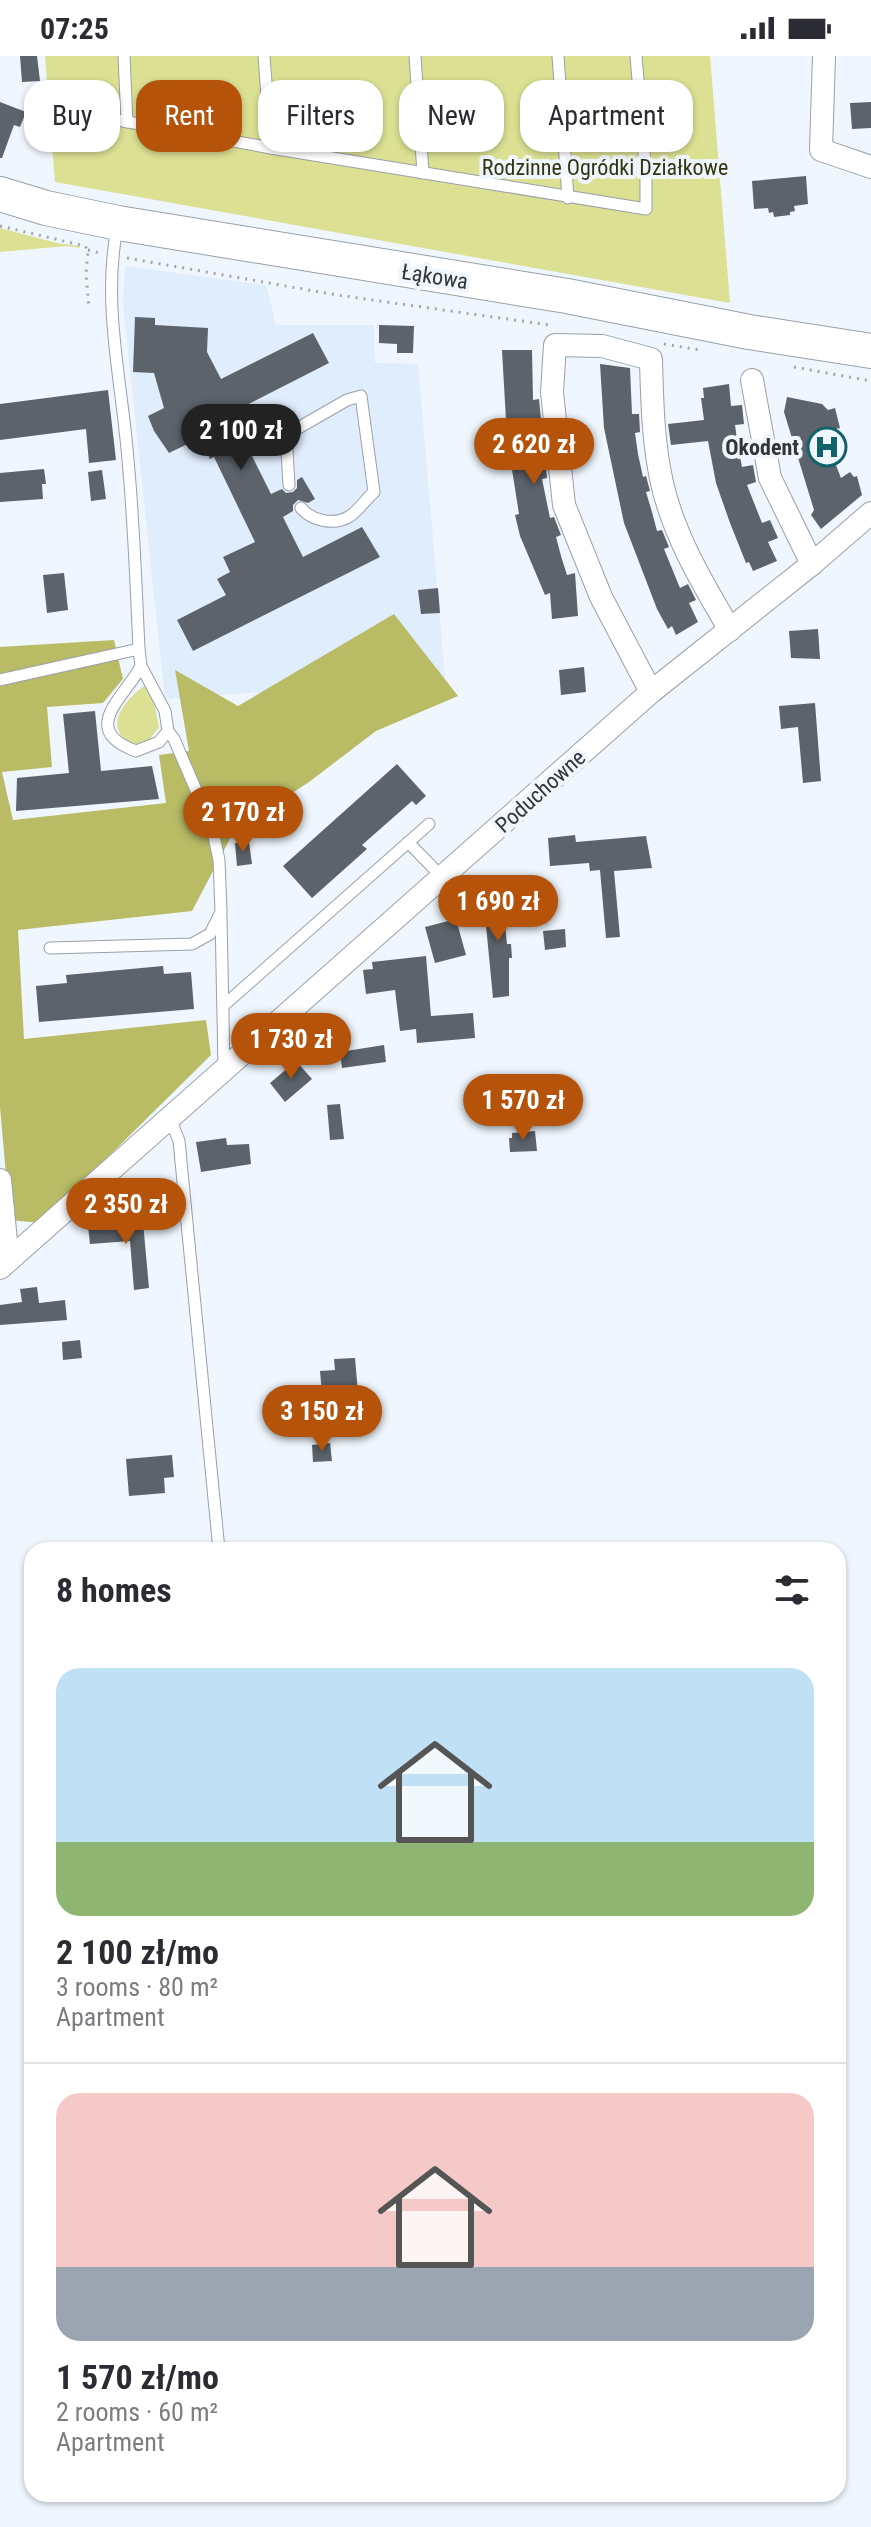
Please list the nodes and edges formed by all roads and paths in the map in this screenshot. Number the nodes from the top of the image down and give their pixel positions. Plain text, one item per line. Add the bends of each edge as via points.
1 (124, 56) edge
2 (264, 56) edge
3 (415, 56) edge
4 (558, 56) edge
5 (636, 56) edge
6 (824, 56) edge
7 (266, 80) edge
8 (120, 121) edge
9 (127, 122) junction
10 (258, 146) edge
11 (295, 152) edge
12 (871, 167) edge
13 (423, 173) junction
14 (0, 194) edge
15 (568, 198) junction
16 (0, 213) edge
17 (0, 226) edge
18 (108, 242) junction
19 (89, 308) dead end
20 (559, 327) dead end
21 (651, 351) junction
22 (871, 351) edge
23 (707, 352) dead end
24 (791, 367) dead end
25 (871, 367) edge
26 (752, 380) dead end
27 (871, 381) edge
28 (289, 485) dead end
29 (301, 508) dead end
30 (871, 513) edge
31 (812, 564) junction
32 (730, 630) junction
33 (139, 649) junction
34 (141, 666) junction
35 (0, 680) edge
36 (651, 692) junction
37 (168, 731) junction
38 (429, 824) dead end
39 (408, 842) junction
40 (442, 877) junction
41 (221, 912) junction
42 (50, 948) dead end
43 (223, 1006) junction
44 (224, 1070) junction
45 (170, 1118) junction
46 (0, 1180) edge
47 (4, 1265) edge
48 (218, 1542) edge

1 - 9 lane
2 - 7 lane
3 - 13 lane
4 - 15 lane
5 - 15 lane via 646,209
6 - 12 street via 821,150
8 - 9 lane
9 - 10 lane
11 - 13 lane
13 - 15 lane
14 - 18 main road, Łąkowa via 46,208
16 - 18 main road, Łąkowa
17 - 18 path via 82,244
18 - 19 path via 86,274
18 - 20 path via 337,295
18 - 22 main road, Łąkowa via 567,296
18 - 25 main road, Łąkowa
18 - 33 lane
21 - 23 path
21 - 32 street via 662,483 694,566
21 - 36 street via 555,345 552,392 564,505 601,597
24 - 27 path
26 - 31 street via 770,478
28 - 29 lane via 286,435 361,396 374,492 349,517 325,522
30 - 31 street, Poduchowne
31 - 32 street, Poduchowne
32 - 36 street, Poduchowne
33 - 34 lane
33 - 35 lane
34 - 37 lane via 165,711
34 - 37 lane via 110,709 110,731 117,742 136,751 159,742
36 - 40 street, Poduchowne
37 - 41 lane via 212,827
38 - 39 lane
39 - 40 lane
39 - 43 lane
40 - 44 street, Poduchowne
41 - 42 lane via 210,934 192,944
41 - 43 lane
43 - 44 lane
44 - 45 street, Poduchowne
45 - 47 street, Poduchowne
45 - 48 lane via 179,1141
46 - 47 street

